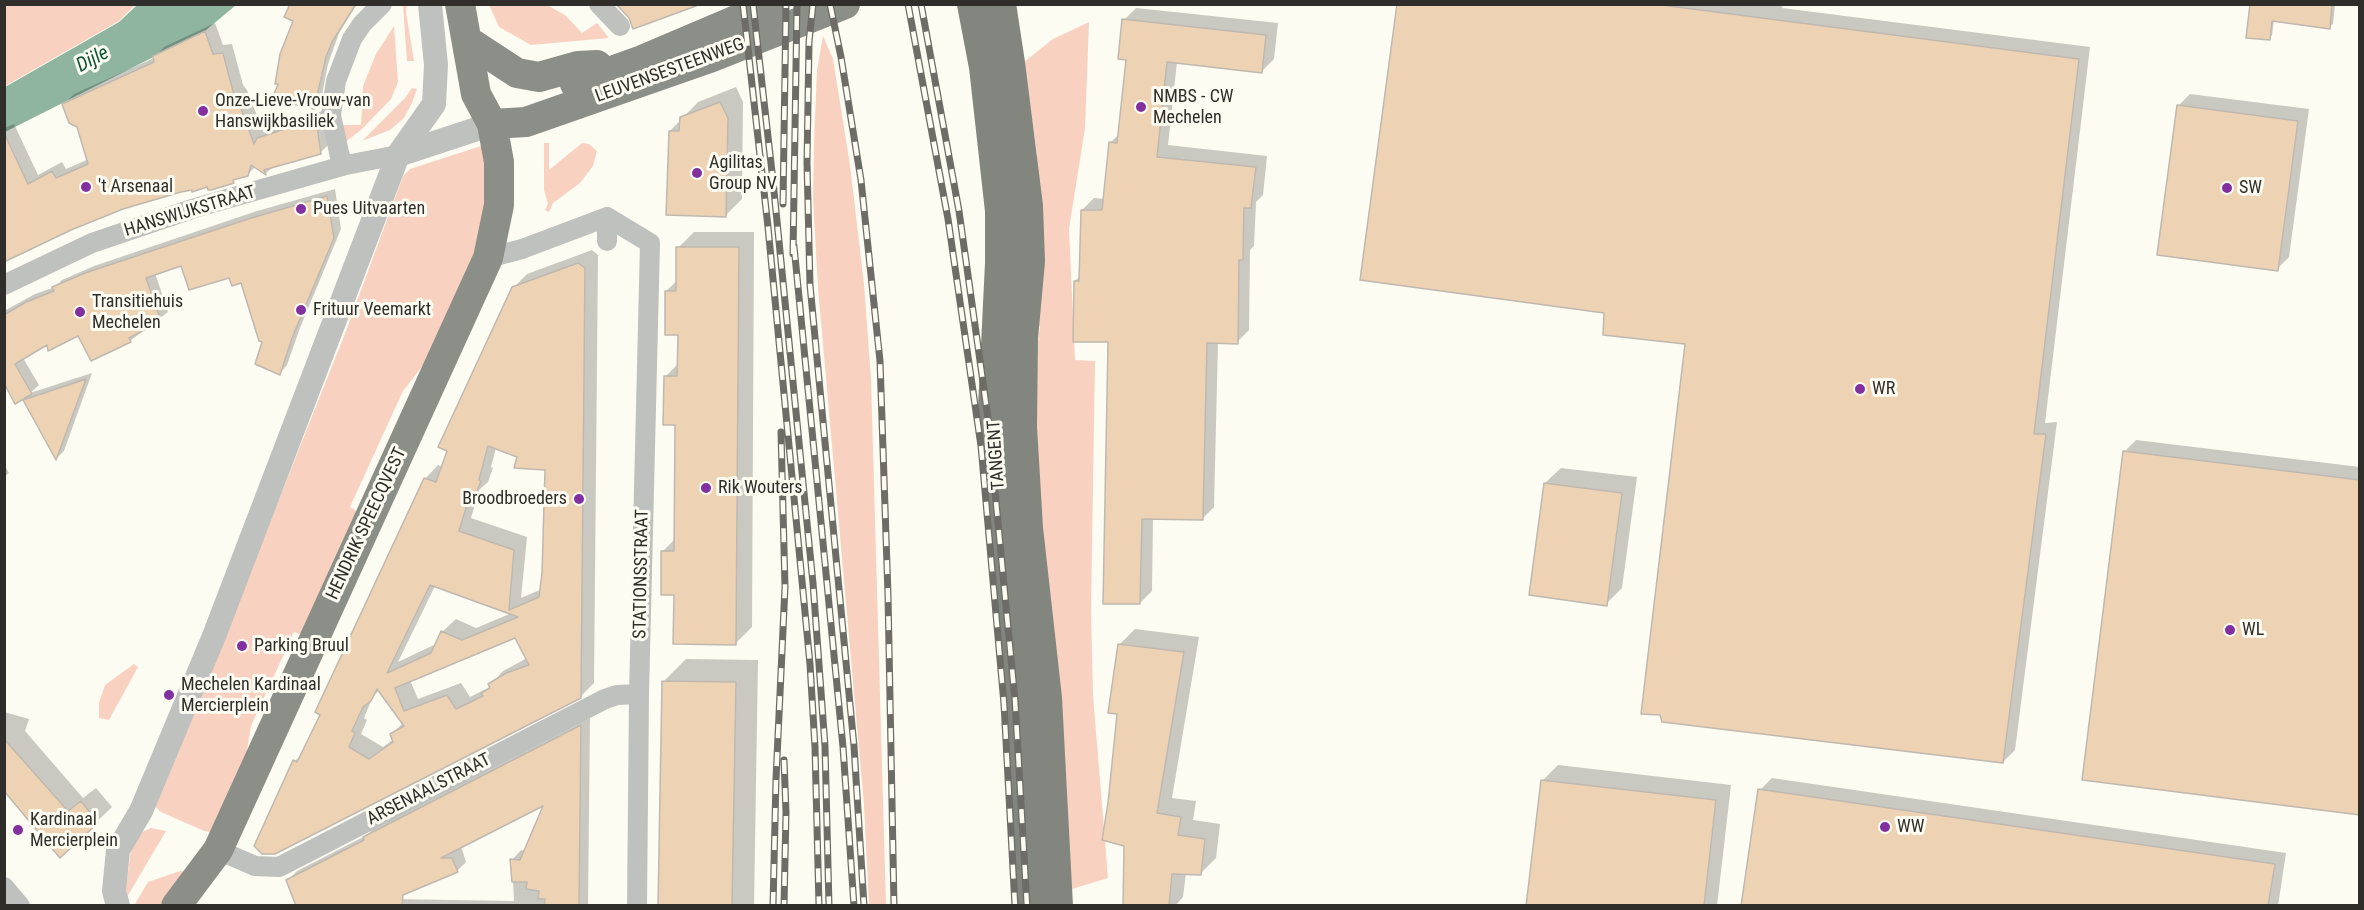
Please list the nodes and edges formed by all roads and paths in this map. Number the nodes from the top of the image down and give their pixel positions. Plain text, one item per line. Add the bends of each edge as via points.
1 (382, 4) edge
2 (430, 4) edge
3 (460, 4) edge
4 (599, 4) edge
5 (774, 4) edge
6 (844, 4) edge
7 (973, 4) edge
8 (1000, 4) edge
9 (620, 26) dead end
10 (468, 41) junction
11 (633, 63) junction
12 (492, 124) junction
13 (389, 155) junction
14 (346, 165) junction
15 (607, 217) junction
16 (607, 241) dead end
17 (488, 258) junction
18 (4, 285) edge
19 (639, 694) junction
20 (218, 850) junction
21 (4, 887) edge
22 (20, 906) edge
23 (118, 906) edge
24 (176, 906) edge
25 (637, 906) edge
26 (1032, 906) edge
27 (1057, 906) edge

1 - 14 street via 352,39 336,81 331,115 340,157
2 - 13 street via 435,45 434,104
3 - 10 main road, HENDRIK SPEECQVEST
4 - 9 street
5 - 11 main road, LEUVENSESTEENWEG
6 - 12 main road, LEUVENSESTEENWEG via 701,61 526,122
7 - 26 highway, TANGENT via 985,67 1001,211 993,406 1002,536 1018,664
8 - 27 highway, TANGENT via 1027,206 1029,261 1020,383 1021,427 1027,528 1046,698
10 - 11 main road via 517,73 539,77 578,66
10 - 12 main road, HENDRIK SPEECQVEST via 476,94
11 - 12 main road, LEUVENSESTEENWEG via 515,106
12 - 13 street, LEUVENSESTEENWEG
12 - 17 main road, HENDRIK SPEECQVEST via 499,162 499,205
13 - 14 street, HANSWIJKSTRAAT
13 - 23 street via 214,636 141,811 118,850 114,891
14 - 18 street, HANSWIJKSTRAAT via 195,208 92,243
15 - 16 street
15 - 17 street
15 - 19 street, STATIONSSTRAAT via 650,243
17 - 20 main road, HENDRIK SPEECQVEST
19 - 20 street, ARSENAALSTRAAT via 605,699 279,867 255,866
19 - 25 street, STATIONSSTRAAT
20 - 24 main road, HENDRIK SPEECQVEST
21 - 22 street

